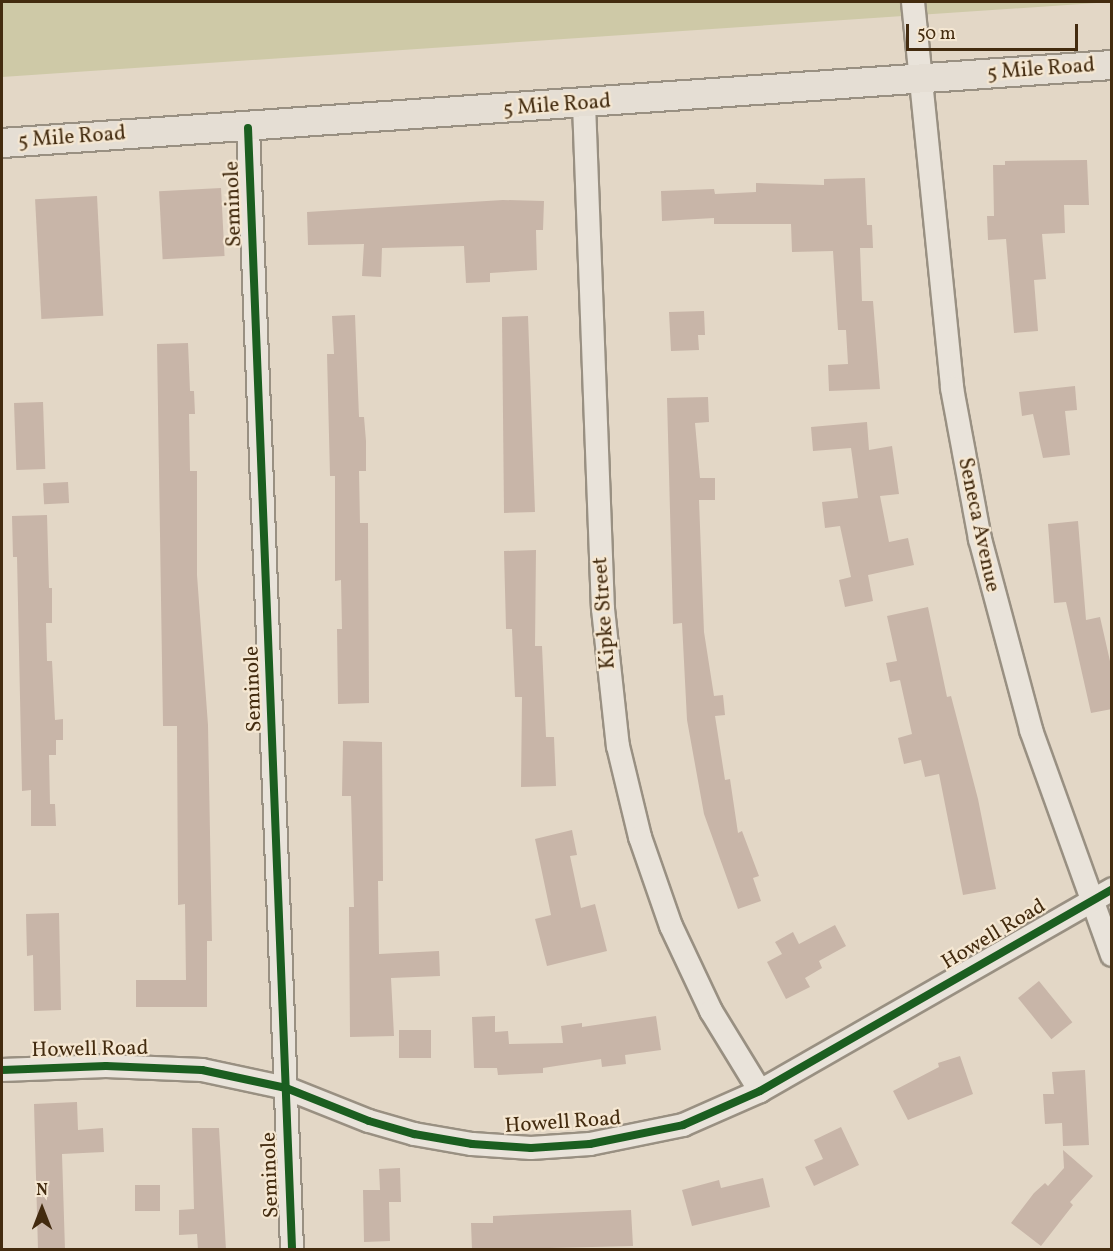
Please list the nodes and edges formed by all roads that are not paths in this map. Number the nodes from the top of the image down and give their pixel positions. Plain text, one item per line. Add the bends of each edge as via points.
1 (914, 2) edge
2 (1112, 65) edge
3 (924, 78) junction
4 (584, 104) junction
5 (248, 128) junction
6 (2, 143) edge
7 (1112, 889) edge
8 (1091, 900) junction
9 (1112, 955) edge
10 (2, 1070) edge
11 (286, 1088) junction
12 (760, 1091) junction
13 (292, 1250) edge

1 - 3 street, Seneca Avenue
2 - 3 main road, 5 Mile Road
3 - 4 main road, 5 Mile Road
3 - 8 street, Seneca Avenue via 952,388 980,539 1031,730
4 - 5 main road, 5 Mile Road
4 - 12 street, Kipke Street via 603,609 618,746 640,837 671,926 711,1011
5 - 6 main road, 5 Mile Road
5 - 11 street, Seminole
7 - 8 street, Howell Road
8 - 9 street, Seneca Avenue
8 - 12 street, Howell Road
10 - 11 street, Howell Road via 161,1067 243,1076
11 - 12 street, Howell Road via 414,1134 472,1144 531,1148 590,1144 648,1134 716,1113
11 - 13 street, Seminole

